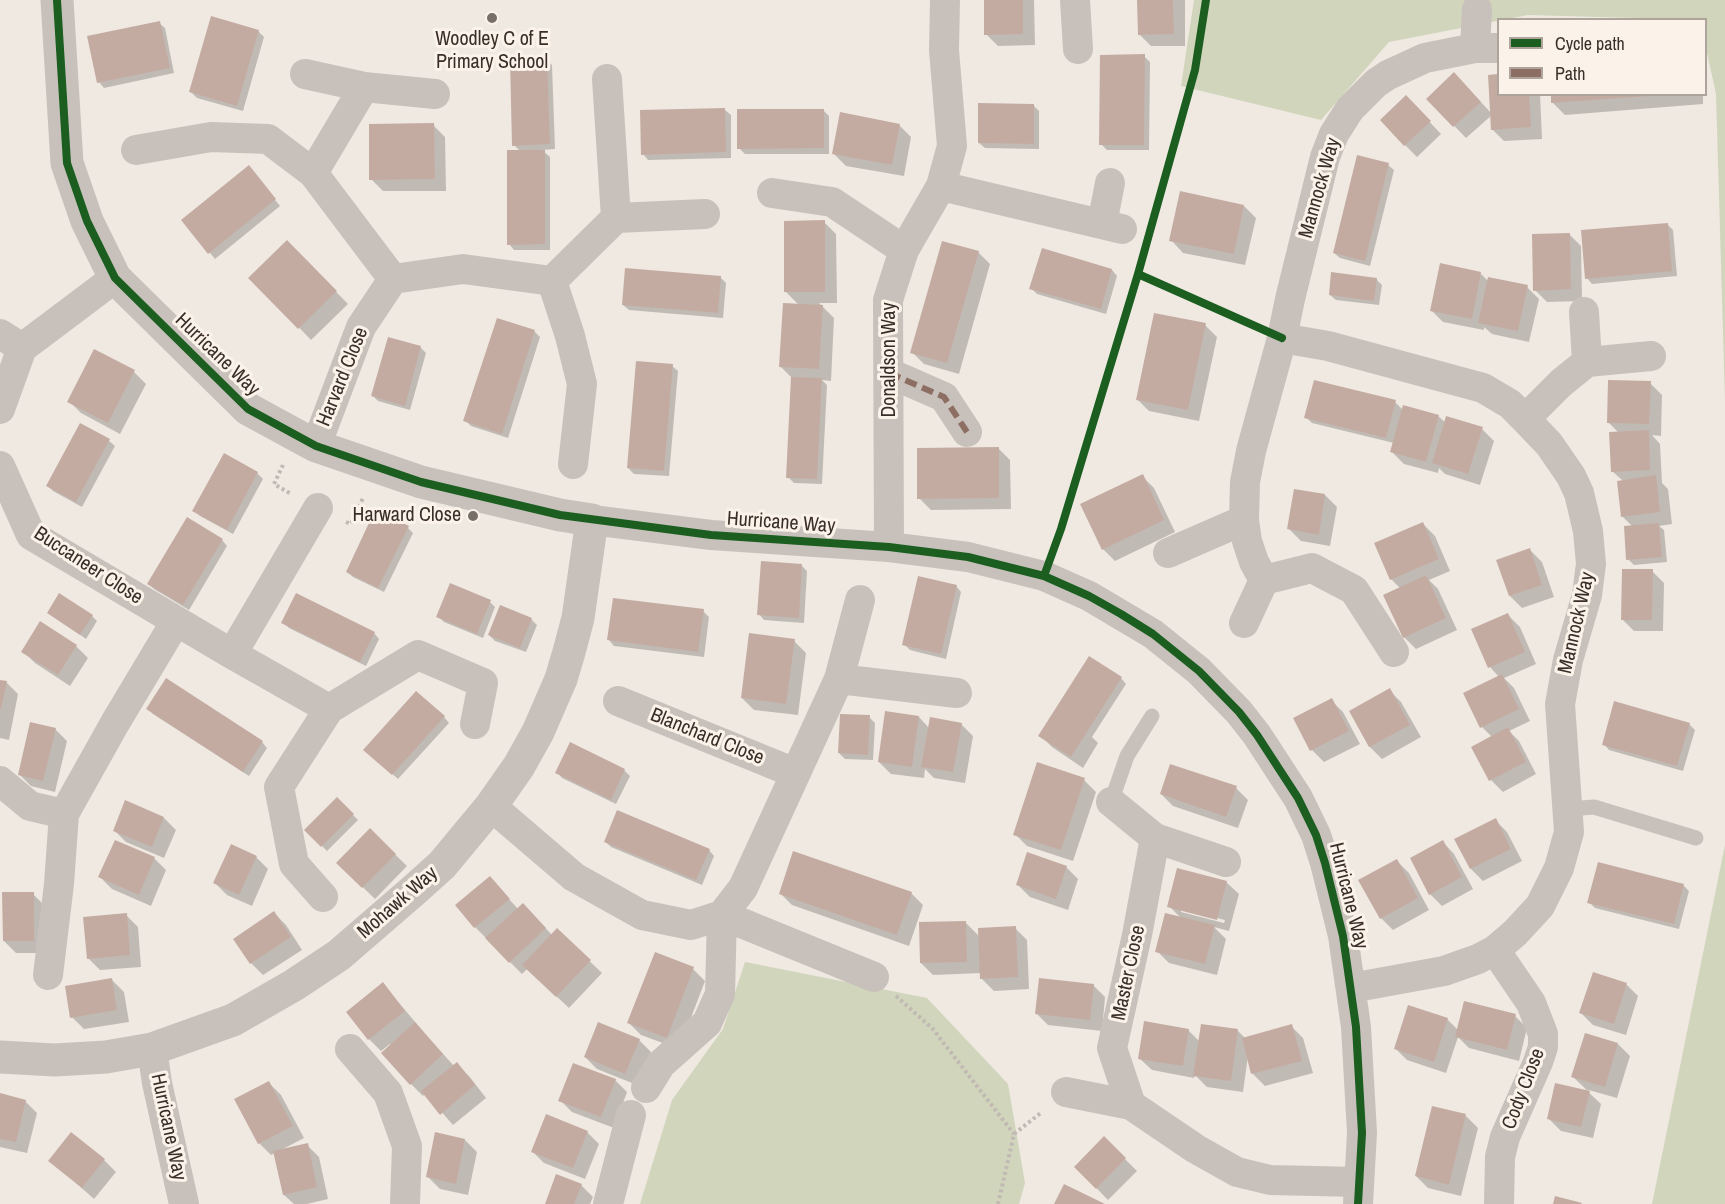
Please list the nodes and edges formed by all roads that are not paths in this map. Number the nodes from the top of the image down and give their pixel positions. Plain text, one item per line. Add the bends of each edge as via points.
1 (57, 0) edge
2 (945, 0) edge
3 (1075, 0) edge
4 (1477, 9) dead end
5 (1487, 48) edge
6 (1078, 49) dead end
7 (304, 74) dead end
8 (607, 79) dead end
9 (364, 87) junction
10 (435, 94) dead end
11 (136, 150) dead end
12 (314, 173) junction
13 (1110, 183) dead end
14 (941, 186) junction
15 (772, 193) dead end
16 (705, 214) dead end
17 (616, 218) junction
18 (904, 250) junction
19 (115, 278) junction
20 (393, 279) junction
21 (552, 281) junction
22 (1584, 312) dead end
23 (1282, 338) junction
24 (11, 341) edge
25 (1651, 356) dead end
26 (1587, 362) junction
27 (890, 373) junction
28 (0, 409) edge
29 (1525, 419) junction
30 (967, 432) dead end
31 (316, 446) junction
32 (573, 464) dead end
33 (0, 466) edge
34 (318, 508) dead end
35 (592, 520) junction
36 (1244, 520) junction
37 (889, 547) junction
38 (1168, 553) dead end
39 (1264, 580) junction
40 (860, 600) dead end
41 (176, 621) junction
42 (1244, 623) dead end
43 (1395, 652) dead end
44 (232, 654) junction
45 (839, 679) junction
46 (957, 693) dead end
47 (618, 701) dead end
48 (329, 709) junction
49 (1152, 716) dead end
50 (475, 724) dead end
51 (795, 773) junction
52 (0, 781) edge
53 (1111, 802) joint
54 (491, 806) junction
55 (1569, 809) junction
56 (64, 814) junction
57 (1155, 838) junction
58 (1696, 838) dead end
59 (1226, 862) dead end
60 (323, 897) dead end
61 (722, 915) junction
62 (1495, 950) junction
63 (48, 975) dead end
64 (874, 977) road end
65 (1352, 988) junction
66 (152, 1049) junction
67 (350, 1049) dead end
68 (0, 1057) edge
69 (646, 1088) dead end
70 (1066, 1092) road end
71 (1131, 1105) junction
72 (631, 1115) dead end
73 (1359, 1193) edge
74 (184, 1204) edge
75 (405, 1204) edge
76 (608, 1204) edge
77 (1499, 1204) edge

1 - 19 street, Hurricane Way via 67,163 87,221
2 - 14 street, Donaldson Way via 944,50 952,146
3 - 6 street
4 - 5 street, Mannock Way
5 - 23 street, Mannock Way via 1425,58 1388,75 1362,96 1341,122 1325,157
7 - 9 street
8 - 17 street
9 - 10 street
9 - 12 street
11 - 12 street via 211,136 268,139
12 - 20 street
13 - 14 street via 1112,227
14 - 18 street, Donaldson Way
15 - 18 street via 832,202
16 - 17 street
17 - 21 street
18 - 27 street, Donaldson Way via 888,300
19 - 24 street
19 - 31 street, Hurricane Way via 248,409
20 - 21 street via 463,269
20 - 31 street, Harvard Close via 361,327
21 - 32 street via 582,384
22 - 26 street
23 - 29 street, Mannock Way via 1328,346 1468,383 1510,404
23 - 36 street, Mannock Way via 1251,451
24 - 28 street
25 - 26 street
26 - 29 street
27 - 30 street via 944,397
27 - 37 street, Donaldson Way
29 - 55 street, Mannock Way via 1571,476 1579,493 1591,547 1589,586 1560,704
31 - 35 street, Hurricane Way via 421,482
33 - 41 street, Buccaneer Close via 31,535
34 - 44 street
35 - 37 street, Hurricane Way via 711,535
35 - 54 street, Mohawk Way via 578,618 561,679 538,732
36 - 38 street
36 - 39 street, Mannock Way via 1247,541
37 - 65 street, Hurricane Way via 968,557 1044,576 1129,619 1199,671 1251,727 1298,798 1316,835 1343,936
39 - 42 street
39 - 43 street via 1312,568 1353,590
40 - 45 street
41 - 44 street, Buccaneer Close
41 - 56 street
44 - 48 street, Buccaneer Close
45 - 46 street
45 - 51 street
47 - 51 street, Blanchard Close
48 - 50 street via 418,655 483,683
48 - 60 street via 279,787 294,864
49 - 53 lane via 1127,756
51 - 61 street via 743,888
52 - 56 street via 30,806
53 - 57 street
54 - 61 street via 574,877 642,915 691,925
54 - 66 street, Mohawk Way via 442,865 339,954 233,1020
55 - 58 lane via 1594,807
55 - 62 street, Mannock Way via 1569,832 1551,887 1540,906
56 - 63 street
57 - 59 street
57 - 71 street, Master Close via 1112,1048
61 - 64 street
61 - 69 street via 720,994 707,1023 661,1064
62 - 65 street, Mannock Way via 1444,971
62 - 77 street, Cody Close via 1531,1003 1543,1034 1538,1062 1500,1156
65 - 73 street, Hurricane Way via 1362,1133
66 - 68 street, Mohawk Way via 55,1060
66 - 74 street, Hurricane Way
67 - 75 street via 388,1093 408,1146
70 - 71 street
71 - 73 street via 1237,1172
72 - 76 street

